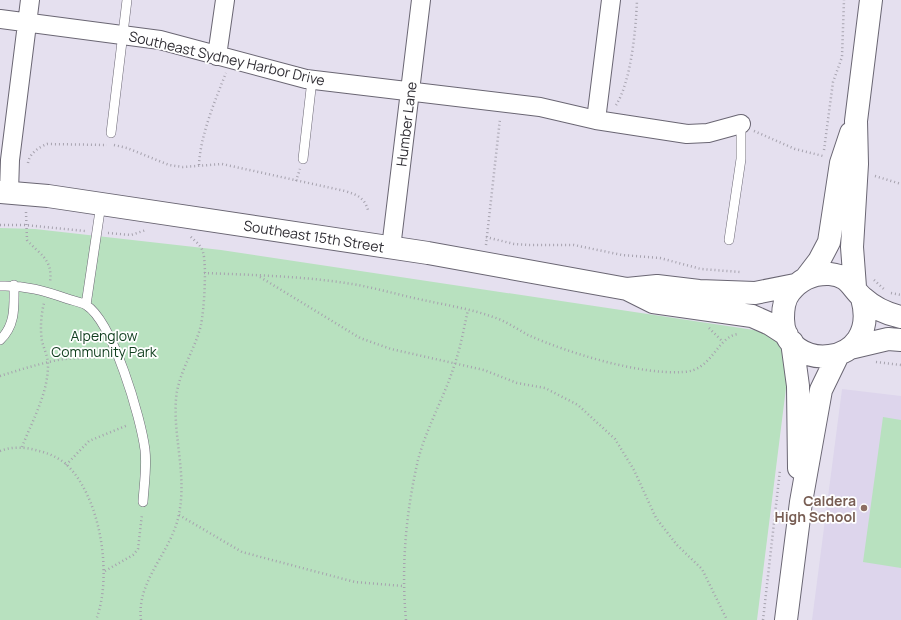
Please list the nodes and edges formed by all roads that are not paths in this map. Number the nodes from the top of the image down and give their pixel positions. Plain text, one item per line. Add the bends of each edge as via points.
1 (30, 0) edge
2 (127, 0) edge
3 (225, 0) edge
4 (421, 0) edge
5 (611, 0) edge
6 (871, 0) edge
7 (0, 18) edge
8 (28, 23) junction
9 (123, 34) junction
10 (224, 58) junction
11 (312, 80) junction
12 (410, 93) junction
13 (596, 120) junction
14 (856, 121) junction
15 (741, 124) joint
16 (111, 133) dead end
17 (303, 159) dead end
18 (12, 193) edge
19 (101, 204) junction
20 (729, 240) dead end
21 (391, 248) junction
22 (801, 281) junction
23 (14, 285) junction
24 (0, 286) edge
25 (627, 289) junction
26 (858, 292) junction
27 (86, 305) junction
28 (901, 317) edge
29 (789, 338) junction
30 (0, 340) edge
31 (901, 340) edge
32 (844, 351) junction
33 (143, 502) road end
34 (801, 502) junction
35 (786, 620) edge

1 - 8 street
2 - 9 lane
3 - 10 street
4 - 12 street, Humber Lane
5 - 13 street
6 - 14 main road
7 - 8 street, Southeast Sydney Harbor Drive
8 - 9 street, Southeast Sydney Harbor Drive
8 - 18 street via 10,160
9 - 10 street, Southeast Sydney Harbor Drive via 160,40
9 - 16 lane
10 - 11 street, Southeast Sydney Harbor Drive
11 - 12 street, Southeast Sydney Harbor Drive
11 - 17 lane
12 - 13 street, Southeast Sydney Harbor Drive via 540,107
12 - 21 street, Humber Lane
13 - 15 street, Southeast Sydney Harbor Drive via 687,134 708,133
14 - 22 main road via 841,163 829,242 819,261
14 - 26 main road via 857,164 852,247
15 - 20 lane via 741,159
18 - 19 main road, Southeast 15th Street
19 - 21 main road, Southeast 15th Street
19 - 27 lane
21 - 25 main road, Southeast 15th Street
22 - 25 main road, Southeast 15th Street via 755,293 657,286
22 - 26 main road via 819,274 832,274 844,279
22 - 29 main road via 787,296 783,309 783,322
23 - 24 lane
23 - 27 lane via 46,291
23 - 30 lane via 12,323 8,333
25 - 29 main road, Southeast 15th Street via 653,302 752,316 770,324
26 - 28 main road via 876,308
26 - 32 main road via 866,311 865,325 859,338
27 - 33 lane via 97,316 116,351 139,420 145,452
29 - 32 main road via 801,350 812,356 825,357
29 - 34 main road via 798,386
31 - 32 main road via 888,339
32 - 34 main road via 821,390
34 - 35 main road

